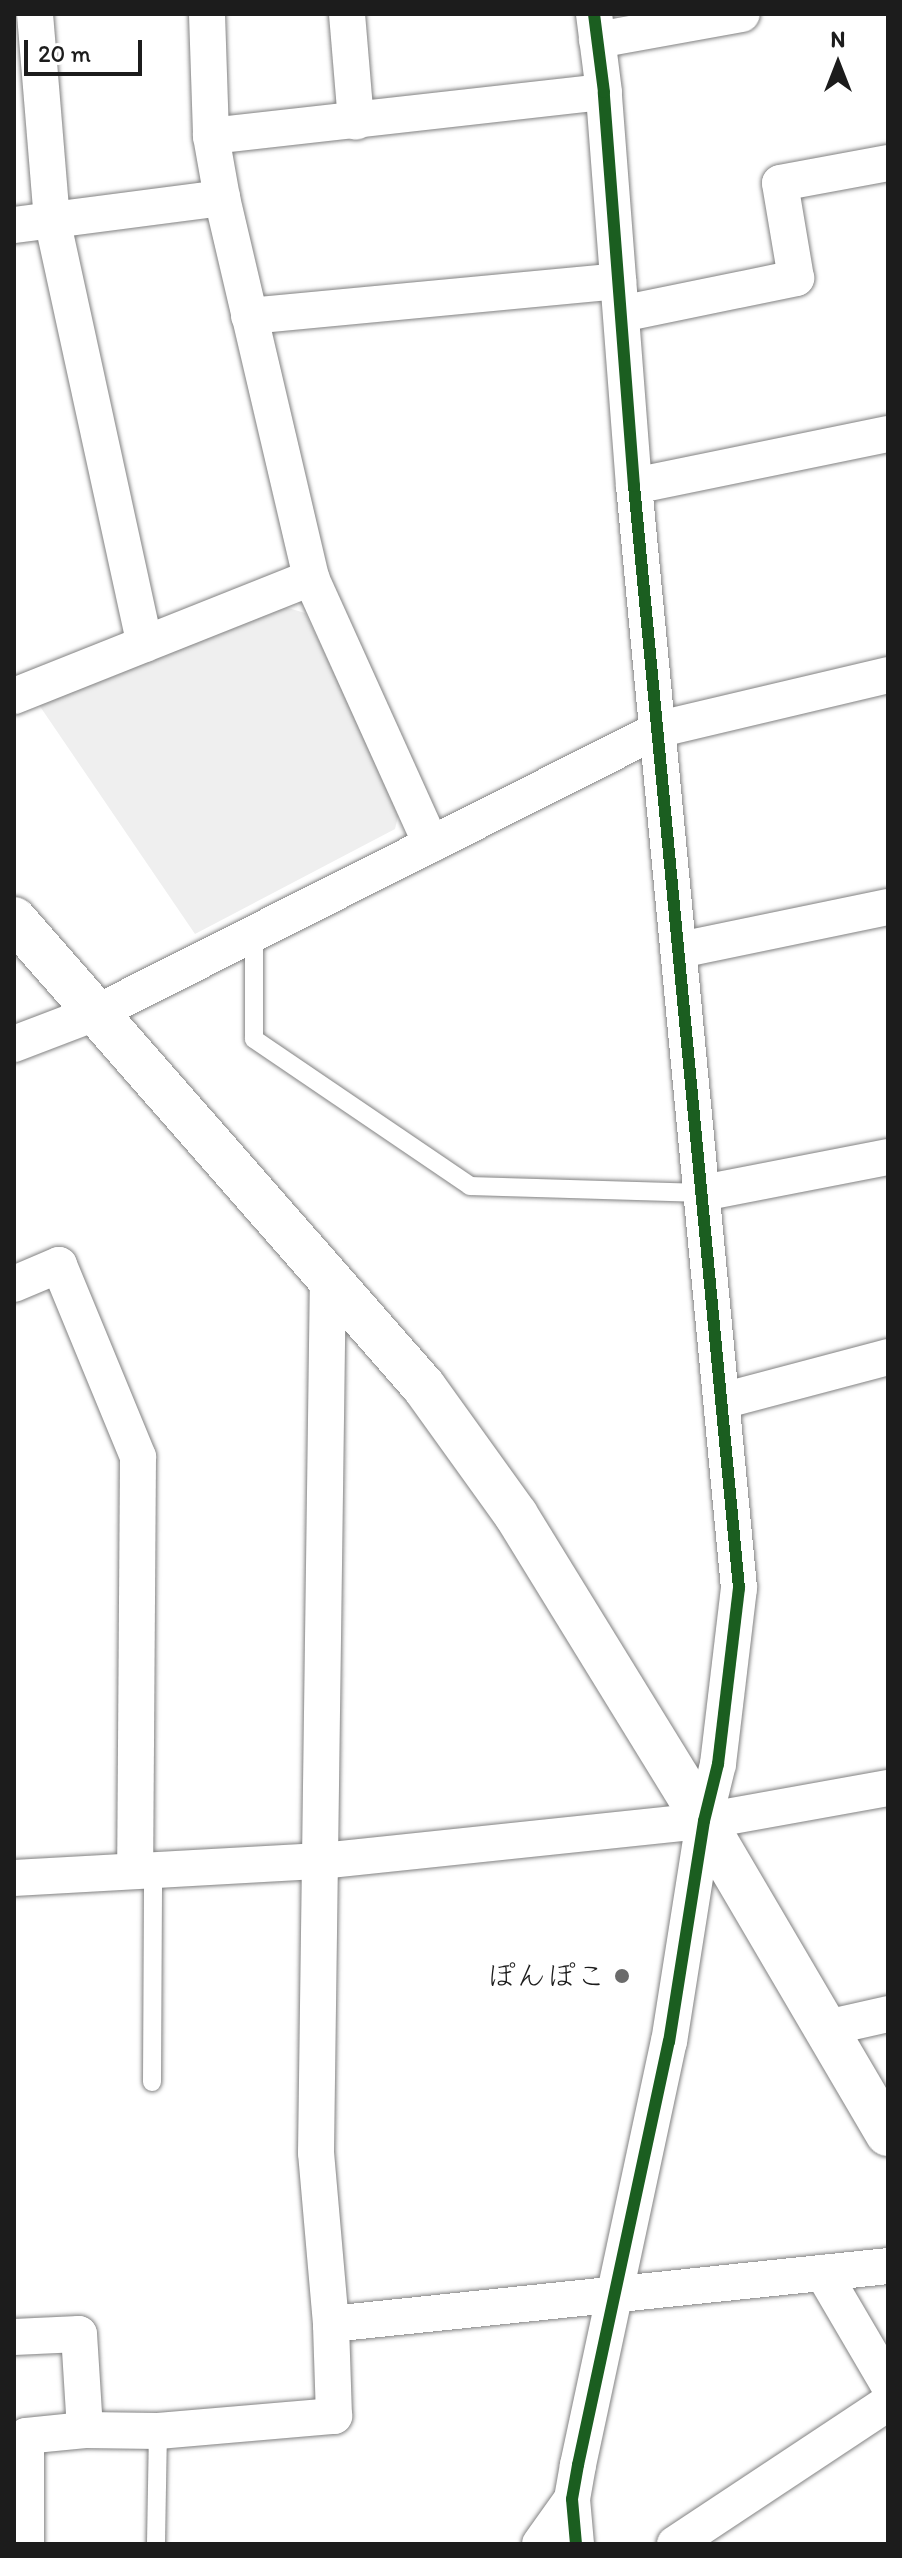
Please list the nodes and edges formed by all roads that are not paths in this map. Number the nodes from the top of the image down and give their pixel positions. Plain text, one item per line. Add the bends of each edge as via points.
1 (35, 14) edge
2 (207, 14) edge
3 (347, 14) edge
4 (742, 14) edge
5 (596, 27) edge
6 (604, 92) junction
7 (356, 122) junction
8 (211, 136) junction
9 (888, 163) edge
10 (222, 198) junction
11 (52, 219) junction
12 (14, 225) edge
13 (620, 298) junction
14 (249, 316) junction
15 (888, 434) edge
16 (634, 486) junction
17 (311, 578) junction
18 (145, 644) junction
19 (888, 675) edge
20 (14, 696) edge
21 (660, 729) junction
22 (431, 844) junction
23 (888, 907) edge
24 (14, 919) edge
25 (254, 934) junction
26 (680, 950) junction
27 (98, 1012) junction
28 (14, 1044) edge
29 (888, 1157) edge
30 (703, 1193) junction
31 (328, 1274) junction
32 (14, 1284) edge
33 (888, 1357) edge
34 (722, 1401) junction
35 (888, 1788) edge
36 (704, 1821) junction
37 (321, 1861) junction
38 (144, 1870) junction
39 (14, 1878) edge
40 (888, 2014) edge
41 (826, 2028) junction
42 (152, 2082) dead end
43 (888, 2134) edge
44 (888, 2266) edge
45 (823, 2273) junction
46 (612, 2295) junction
47 (331, 2324) junction
48 (14, 2337) edge
49 (888, 2384) edge
50 (888, 2403) edge
51 (85, 2430) junction
52 (158, 2431) junction
53 (572, 2499) junction
54 (26, 2544) edge
55 (156, 2544) edge
56 (540, 2544) edge
57 (576, 2544) edge
58 (675, 2544) edge

1 - 11 street
2 - 8 street
3 - 7 street
4 - 5 street
5 - 6 street
6 - 7 street
6 - 13 street
7 - 8 street
8 - 10 street
9 - 13 street via 780,183 796,278
10 - 11 street
10 - 14 street
11 - 12 street
11 - 18 street
13 - 14 street
13 - 16 street
14 - 17 street
15 - 16 street
16 - 21 street
17 - 18 street
17 - 22 street
18 - 20 street
19 - 21 street
21 - 22 street
21 - 26 street
22 - 25 street
23 - 26 street
24 - 27 street
25 - 27 street
25 - 30 lane via 254,1039 470,1186
26 - 30 street
27 - 28 street
27 - 31 street
29 - 30 street
30 - 34 street
31 - 36 street via 424,1387 516,1515
31 - 37 street
32 - 38 street via 59,1265 138,1457
33 - 34 street
34 - 36 street via 739,1588 718,1764
35 - 36 street
36 - 37 street
36 - 41 street
36 - 46 street via 669,2042
37 - 38 street
37 - 47 street via 316,2153
38 - 39 street
38 - 42 lane
40 - 41 street
41 - 43 street
44 - 45 street
45 - 46 street
45 - 49 street
46 - 47 street
46 - 53 street
47 - 52 street via 334,2416
48 - 51 street via 79,2334
50 - 58 street
51 - 52 street
51 - 54 street via 26,2436
52 - 55 lane
53 - 56 street
53 - 57 street

